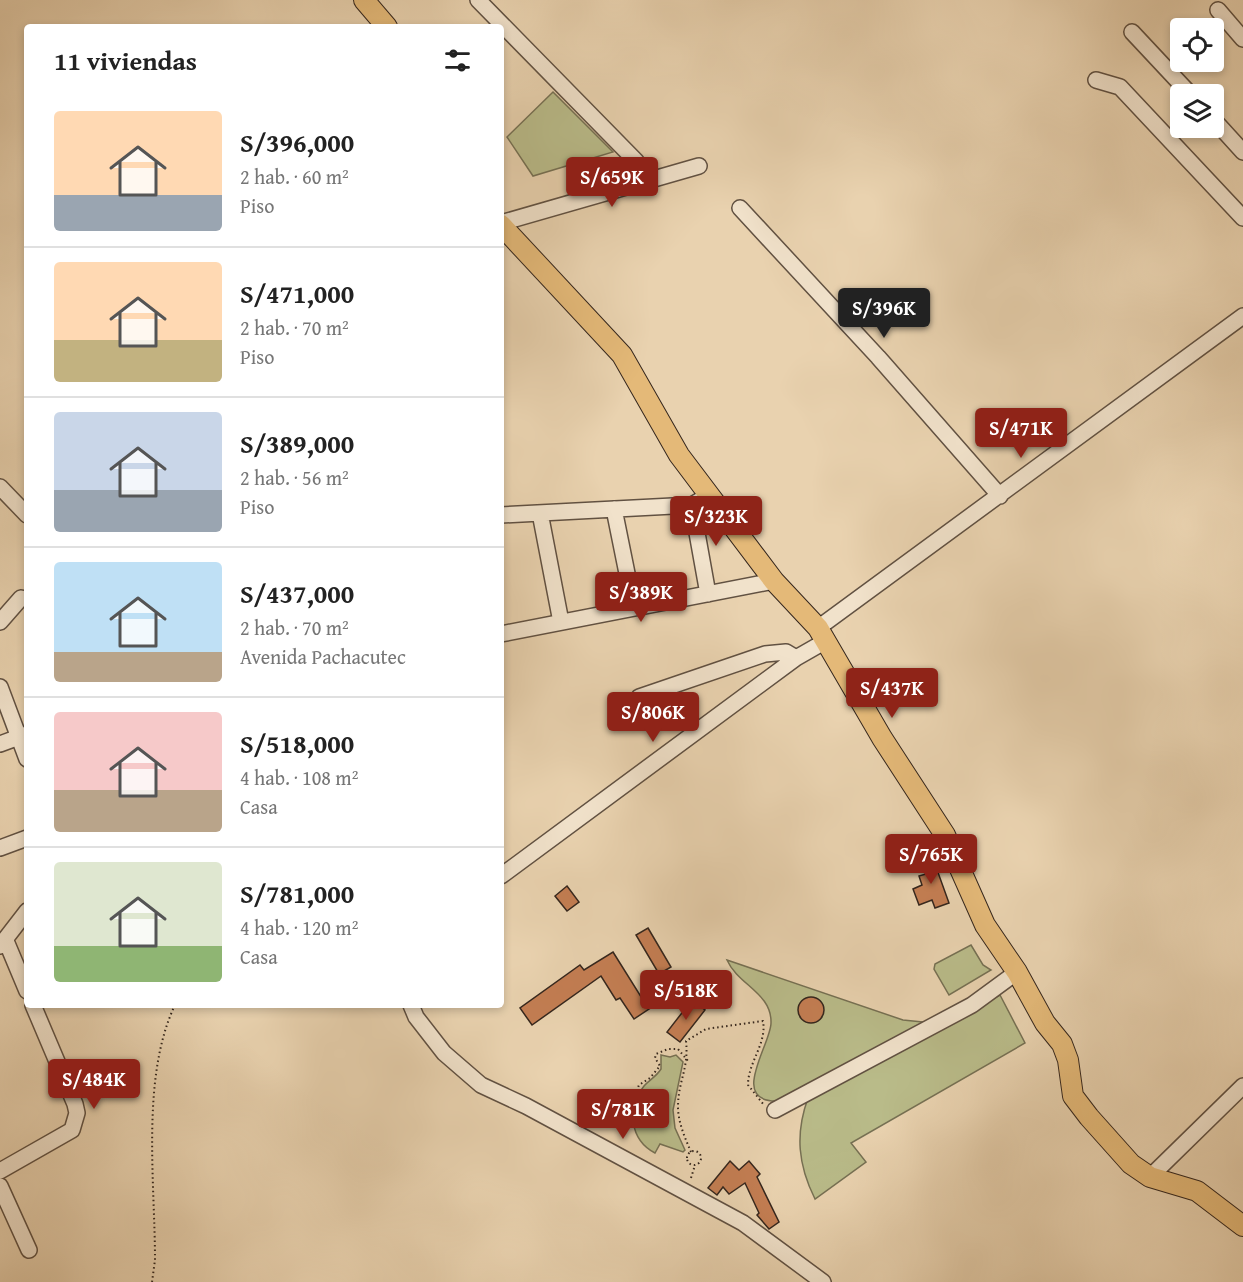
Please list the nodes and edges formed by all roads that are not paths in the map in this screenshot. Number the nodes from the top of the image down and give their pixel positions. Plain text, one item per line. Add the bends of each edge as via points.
1 (364, 0) edge
2 (478, 0) edge
3 (1218, 10) dead end
4 (384, 24) edge
5 (502, 24) edge
6 (504, 26) edge
7 (1132, 32) dead end
8 (1243, 39) edge
9 (1096, 80) dead end
10 (1181, 84) edge
11 (1224, 131) edge
12 (1243, 152) edge
13 (699, 166) dead end
14 (650, 180) junction
15 (740, 208) dead end
16 (1243, 218) edge
17 (504, 230) edge
18 (504, 231) edge
19 (1243, 316) edge
20 (0, 487) edge
21 (709, 495) junction
22 (1000, 496) junction
23 (692, 505) junction
24 (614, 509) junction
25 (24, 512) edge
26 (540, 513) junction
27 (504, 515) edge
28 (774, 580) junction
29 (708, 594) junction
30 (21, 597) dead end
31 (634, 608) junction
32 (0, 622) edge
33 (561, 622) junction
34 (504, 633) edge
35 (821, 635) junction
36 (796, 658) junction
37 (0, 687) edge
38 (639, 698) dead end
39 (23, 736) edge
40 (0, 744) edge
41 (24, 839) edge
42 (0, 848) edge
43 (504, 874) edge
44 (24, 916) edge
45 (3, 943) edge
46 (1017, 972) junction
47 (24, 985) edge
48 (34, 1008) edge
49 (412, 1008) edge
50 (1243, 1086) edge
51 (775, 1110) road end
52 (0, 1171) edge
53 (1150, 1177) junction
54 (0, 1186) edge
55 (1243, 1226) edge
56 (29, 1250) dead end
57 (824, 1282) edge

1 - 4 main road
2 - 5 street
3 - 8 street
6 - 14 street
7 - 10 street
9 - 16 street via 1120,87
11 - 12 street
13 - 14 street
14 - 17 street
15 - 22 street
18 - 21 main road via 622,355 679,455
19 - 22 street
20 - 25 street
21 - 23 street
21 - 28 main road
22 - 35 street
23 - 24 street
23 - 29 street
24 - 26 street
24 - 31 street
26 - 27 street
26 - 33 street
28 - 29 street
28 - 35 main road
29 - 31 street
30 - 32 street
31 - 33 street
33 - 34 street
35 - 36 street
35 - 46 main road via 945,835 985,925
36 - 38 street via 786,652 765,654
36 - 43 street
37 - 39 street
39 - 40 street
41 - 42 street
44 - 45 street
45 - 47 street
46 - 51 street via 972,1005
46 - 53 main road via 1045,1023 1062,1044 1073,1096 1131,1164
48 - 52 street via 75,1104 76,1121 72,1130
49 - 57 street via 444,1053 481,1085 743,1223
50 - 53 street
53 - 55 main road via 1197,1191
54 - 56 street

